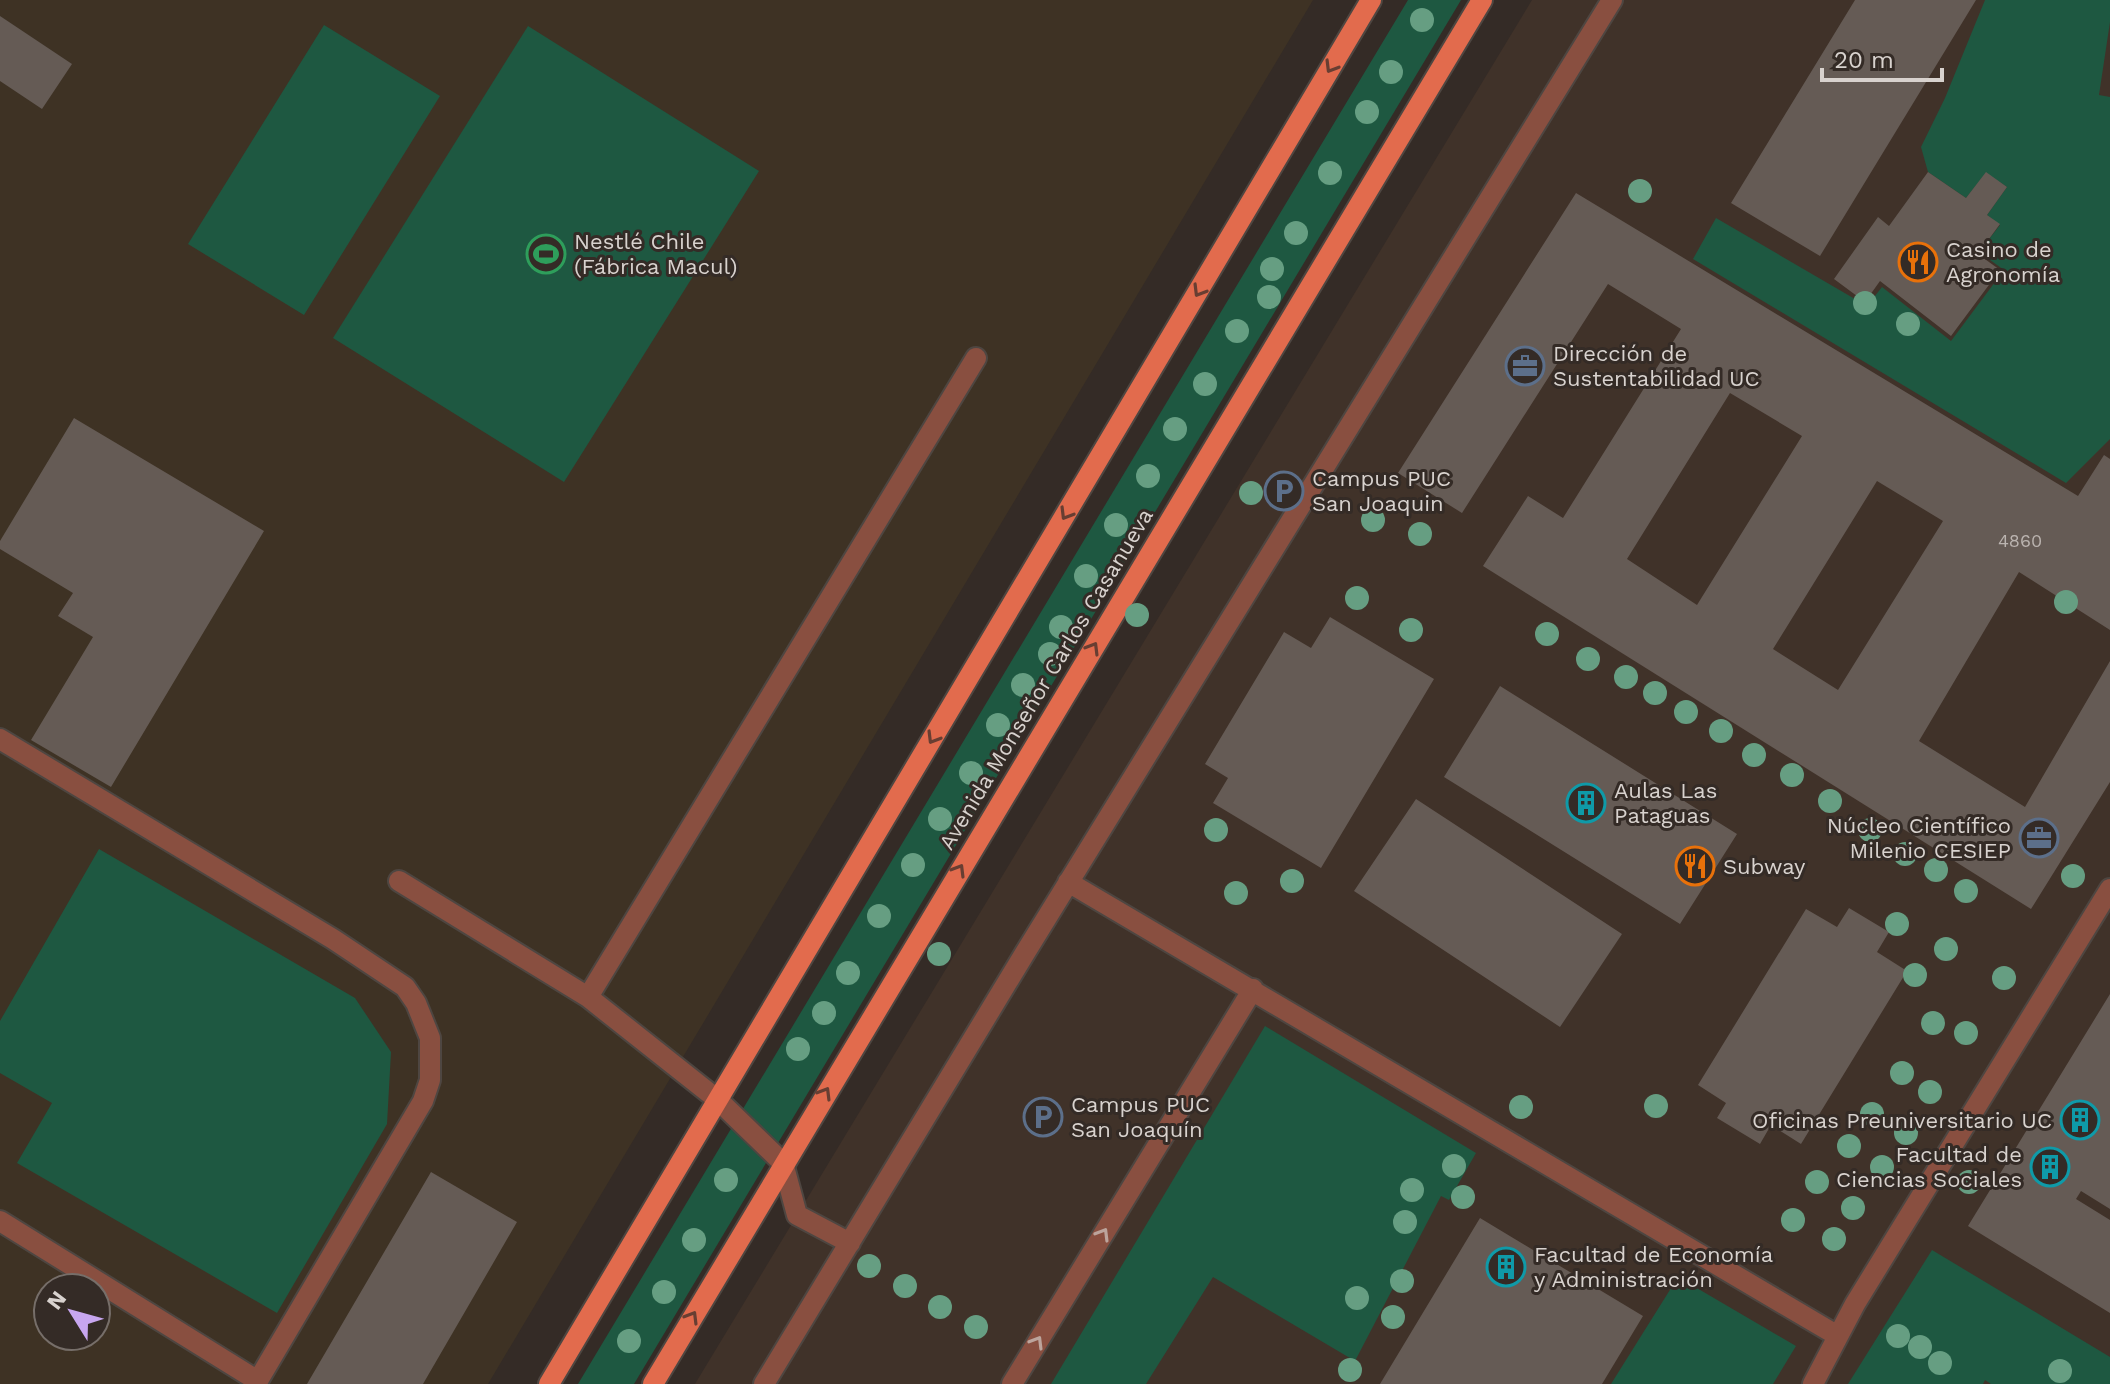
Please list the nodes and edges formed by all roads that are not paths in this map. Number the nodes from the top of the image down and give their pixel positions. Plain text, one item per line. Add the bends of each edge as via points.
1 (1371, 0) edge
2 (1482, 0) edge
3 (1612, 0) edge
4 (976, 358) dead end
5 (0, 739) edge
6 (399, 881) dead end
7 (1068, 882) junction
8 (2110, 889) edge
9 (1253, 989) junction
10 (588, 997) junction
11 (718, 1100) junction
12 (783, 1163) junction
13 (0, 1221) edge
14 (850, 1243) junction
15 (1838, 1336) junction
16 (257, 1382) edge
17 (549, 1384) edge
18 (653, 1384) edge
19 (764, 1384) edge
20 (1012, 1384) edge
21 (1813, 1384) edge

1 -> 11 main road
12 -> 2 main road, Avenida Monseñor Carlos Casanueva
3 - 7 lane
4 - 10 lane
5 - 16 lane via 345,947 405,987 424,1020 431,1057 423,1101
6 - 10 lane
7 - 9 lane
7 - 14 lane
8 - 15 lane
9 - 15 lane
20 -> 9 lane
10 - 11 lane
11 - 12 lane
11 - 17 main road
12 - 14 lane via 797,1215
18 -> 12 main road, Avenida Monseñor Carlos Casanueva
13 - 16 lane
14 - 19 lane
15 - 21 lane

